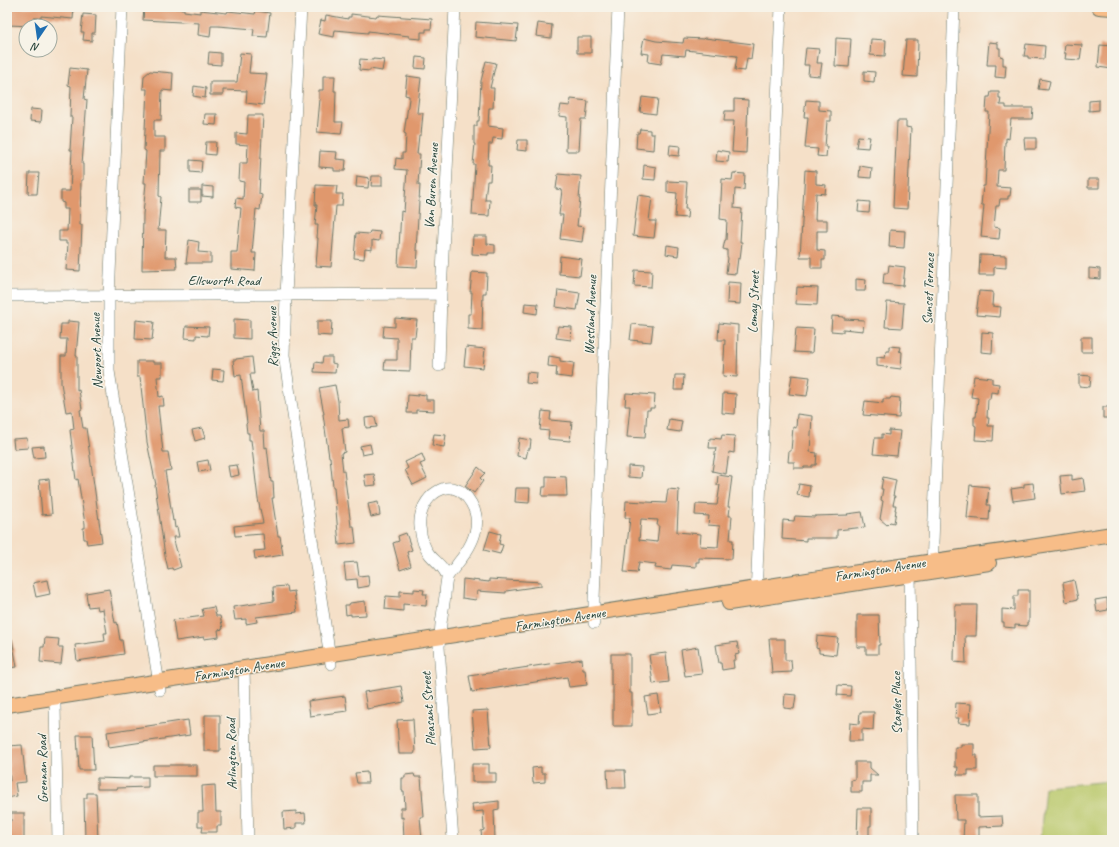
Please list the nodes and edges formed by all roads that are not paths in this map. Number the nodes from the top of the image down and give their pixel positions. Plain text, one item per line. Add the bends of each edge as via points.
1 (122, 7) edge
2 (301, 7) edge
3 (455, 7) edge
4 (618, 7) edge
5 (781, 7) edge
6 (954, 7) edge
7 (1099, 7) edge
8 (1112, 8) edge
9 (441, 294) junction
10 (286, 295) junction
11 (7, 296) edge
12 (109, 296) junction
13 (439, 366) dead end
14 (1112, 534) edge
15 (1112, 544) edge
16 (932, 567) junction
17 (910, 570) junction
18 (447, 576) junction
19 (756, 593) junction
20 (594, 619) junction
21 (439, 643) junction
22 (330, 659) junction
23 (244, 672) junction
24 (160, 685) junction
25 (54, 702) junction
26 (7, 705) edge
27 (7, 714) edge
28 (58, 840) edge
29 (248, 840) edge
30 (453, 840) edge
31 (913, 840) edge

1 - 12 street, Newport Avenue
2 - 10 street, Riggs Avenue
3 - 9 street, Van Buren Avenue
4 - 20 street, Westland Avenue
5 - 19 street, Lemay Street
6 - 16 street, Sunset Terrace
7 - 8 main road
9 - 10 street, Ellsworth Road
9 - 13 street, Van Buren Avenue
10 - 12 street, Ellsworth Road
10 - 22 street, Riggs Avenue via 284,355
11 - 12 street, Ellsworth Road
12 - 24 street, Newport Avenue via 109,371
14 - 16 main road, Farmington Avenue
15 - 16 main road, Farmington Avenue
16 - 17 main road, Farmington Avenue
17 - 19 main road, Farmington Avenue
17 - 31 street, Staples Place
18 - 18 street via 468,550 474,539 476,527 470,501 459,490 450,488 432,494 422,510 420,521 425,546
18 - 21 street, Pleasant Street
19 - 20 main road, Farmington Avenue
20 - 21 main road, Farmington Avenue
21 - 22 main road, Farmington Avenue
21 - 30 street, Pleasant Street
22 - 23 main road, Farmington Avenue
23 - 24 main road, Farmington Avenue
23 - 29 street, Arlington Road
24 - 25 main road, Farmington Avenue
25 - 26 main road, Farmington Avenue
25 - 27 main road, Farmington Avenue
25 - 28 street, Grennan Road

